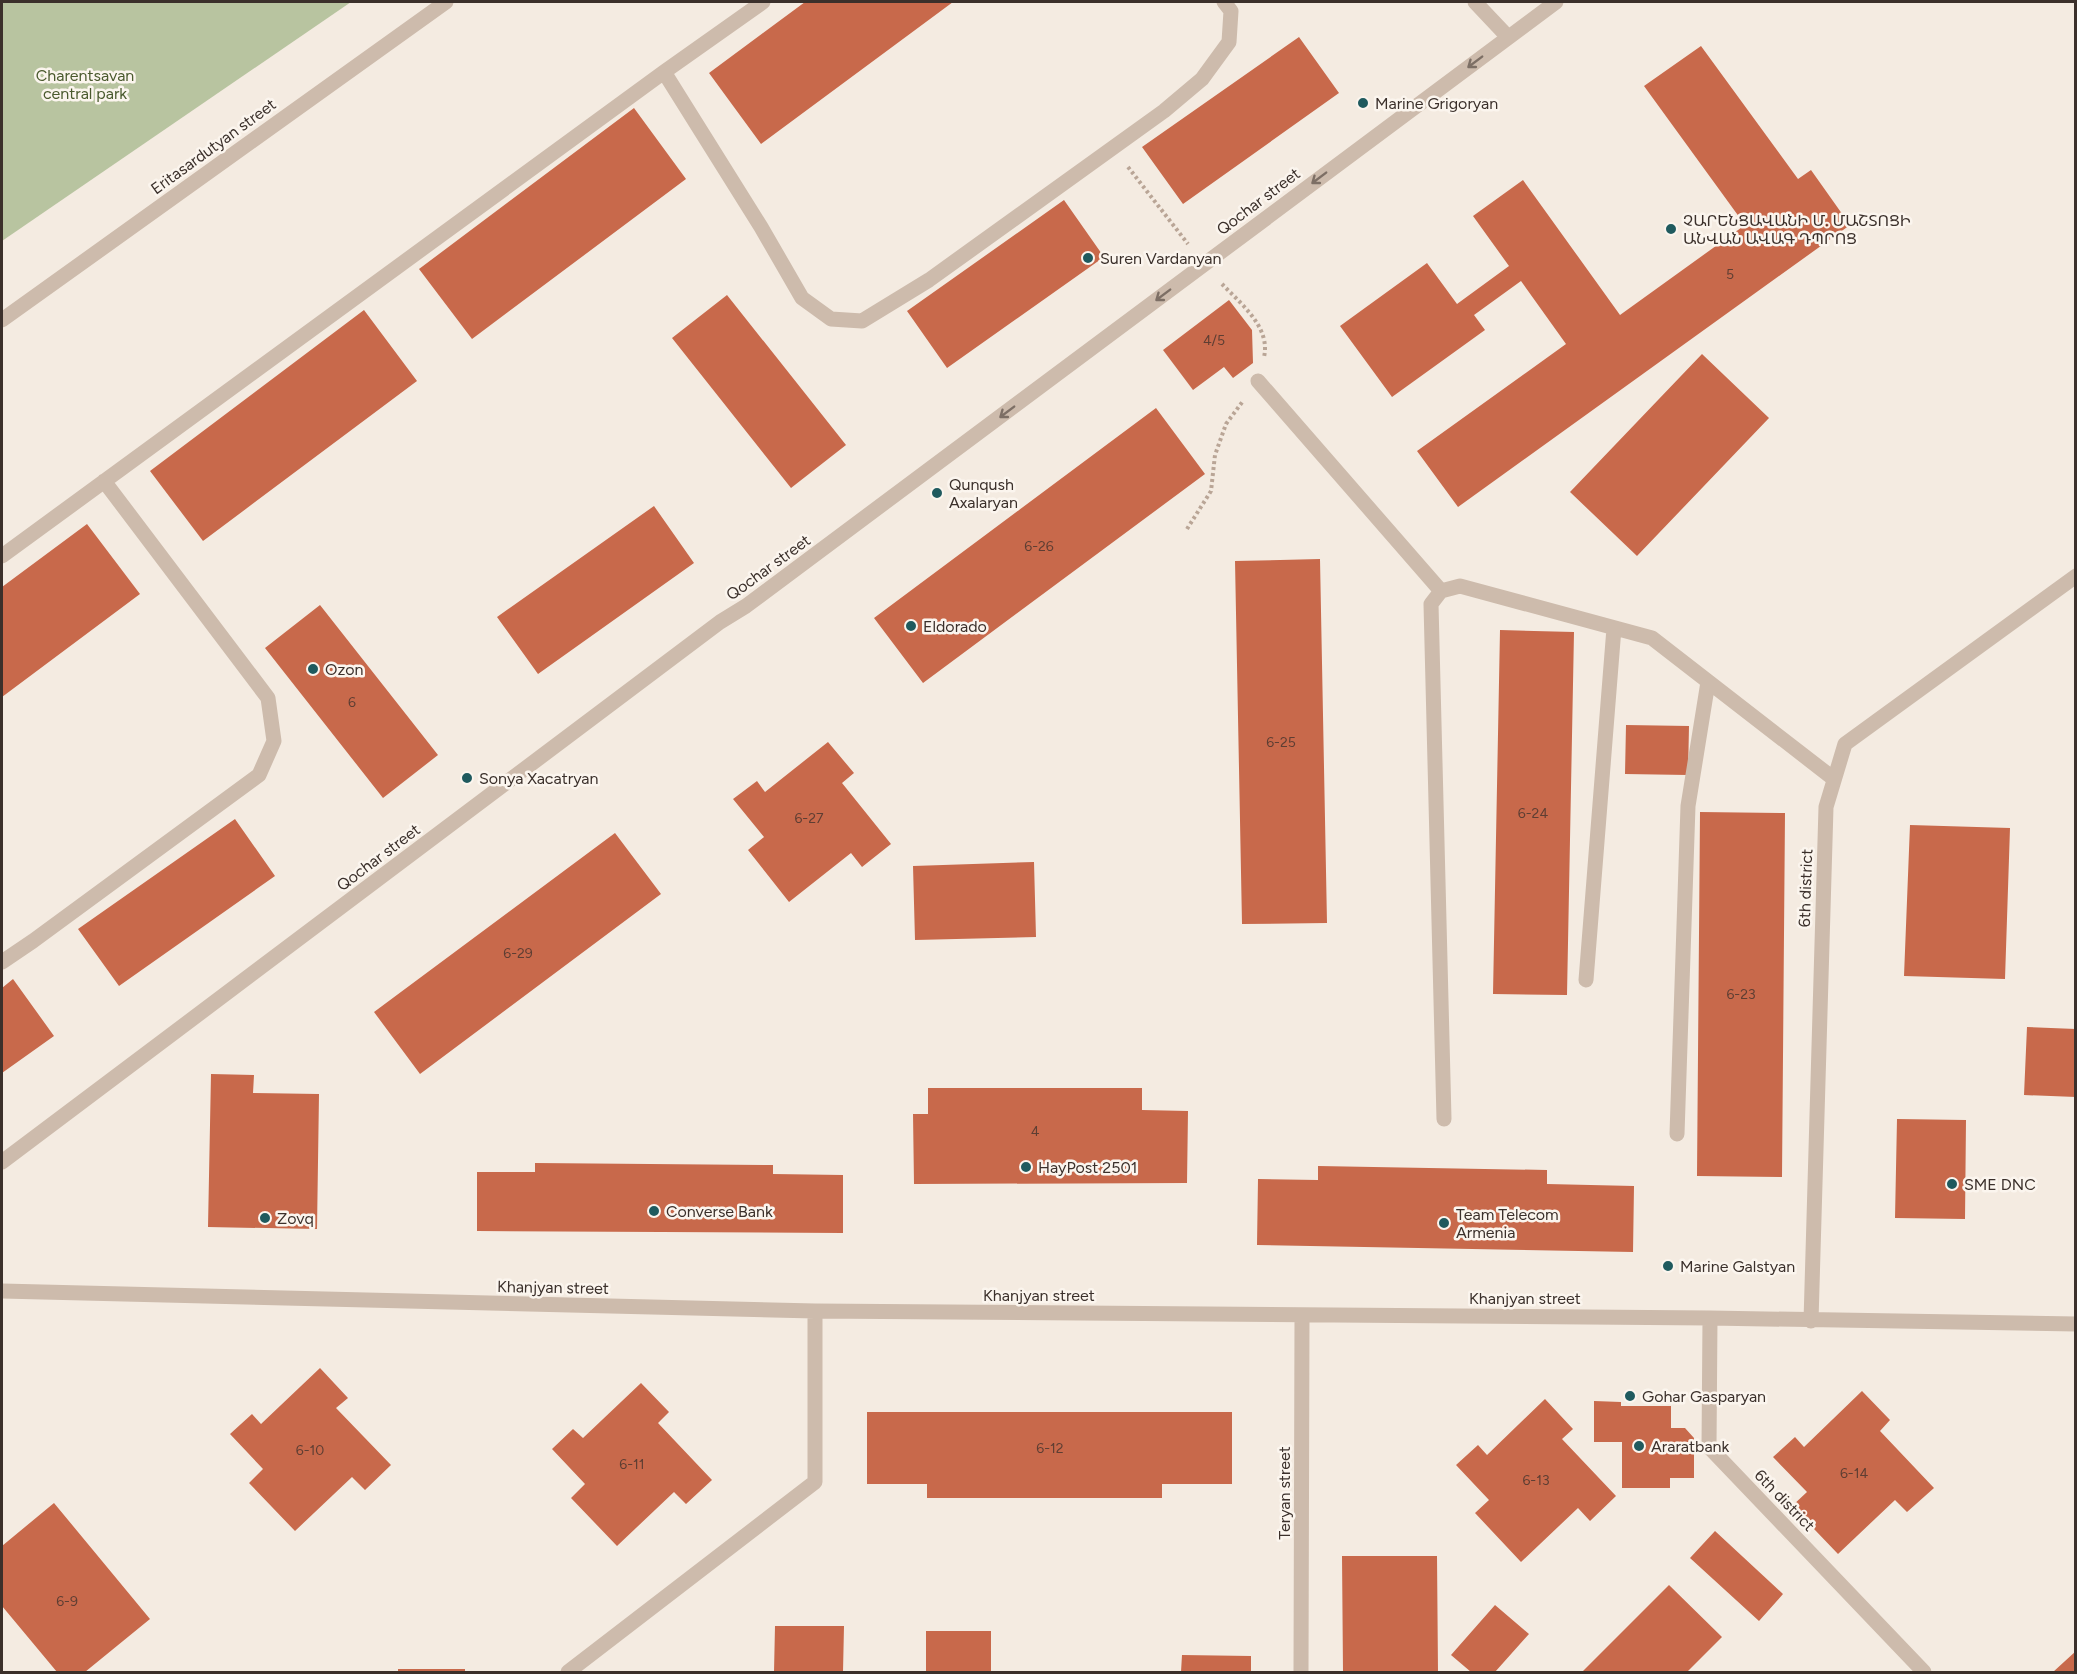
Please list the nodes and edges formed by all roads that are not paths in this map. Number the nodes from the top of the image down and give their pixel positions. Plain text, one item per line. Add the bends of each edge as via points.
1 (446, 2) edge
2 (763, 2) edge
3 (1224, 2) edge
4 (1475, 2) edge
5 (1556, 2) edge
6 (1509, 37) junction
7 (664, 72) junction
8 (2, 320) edge
9 (1258, 381) road end
10 (104, 482) junction
11 (2, 556) edge
12 (2076, 576) edge
13 (1442, 591) junction
14 (1614, 628) junction
15 (1708, 682) junction
16 (1834, 779) junction
17 (2, 962) edge
18 (1586, 980) dead end
19 (1444, 1119) dead end
20 (1677, 1134) dead end
21 (2, 1162) edge
22 (2, 1291) edge
23 (815, 1311) junction
24 (1302, 1314) junction
25 (1710, 1317) junction
26 (1811, 1321) junction
27 (2076, 1324) edge
28 (568, 1672) edge
29 (1301, 1672) edge
30 (1924, 1672) edge

1 - 8 street, Eritasardutyan street
2 - 7 street
3 - 7 street via 1231,11 1229,42 1202,79 1164,111 929,280 862,321 831,320 802,298
4 - 6 street
5 - 6 street, Qochar street
6 -> 21 street, Qochar street via 720,622
7 - 10 street
9 - 13 street
10 - 11 street
10 - 17 street via 268,699 274,741 259,775
12 - 16 street, 6th district via 1845,744
13 - 14 street via 1460,586
13 - 19 street via 1431,604
14 - 15 street via 1652,638
14 - 18 street
15 - 16 street
15 - 20 street via 1688,806
16 - 26 street, 6th district via 1826,807
22 - 23 street, Khanjyan street
23 - 24 street, Khanjyan street
23 - 28 street via 815,1482
24 - 25 street, Khanjyan street
24 - 29 street, Teryan street
25 - 26 street, Khanjyan street
25 - 30 street, 6th district via 1709,1447
26 - 27 street, Khanjyan street

